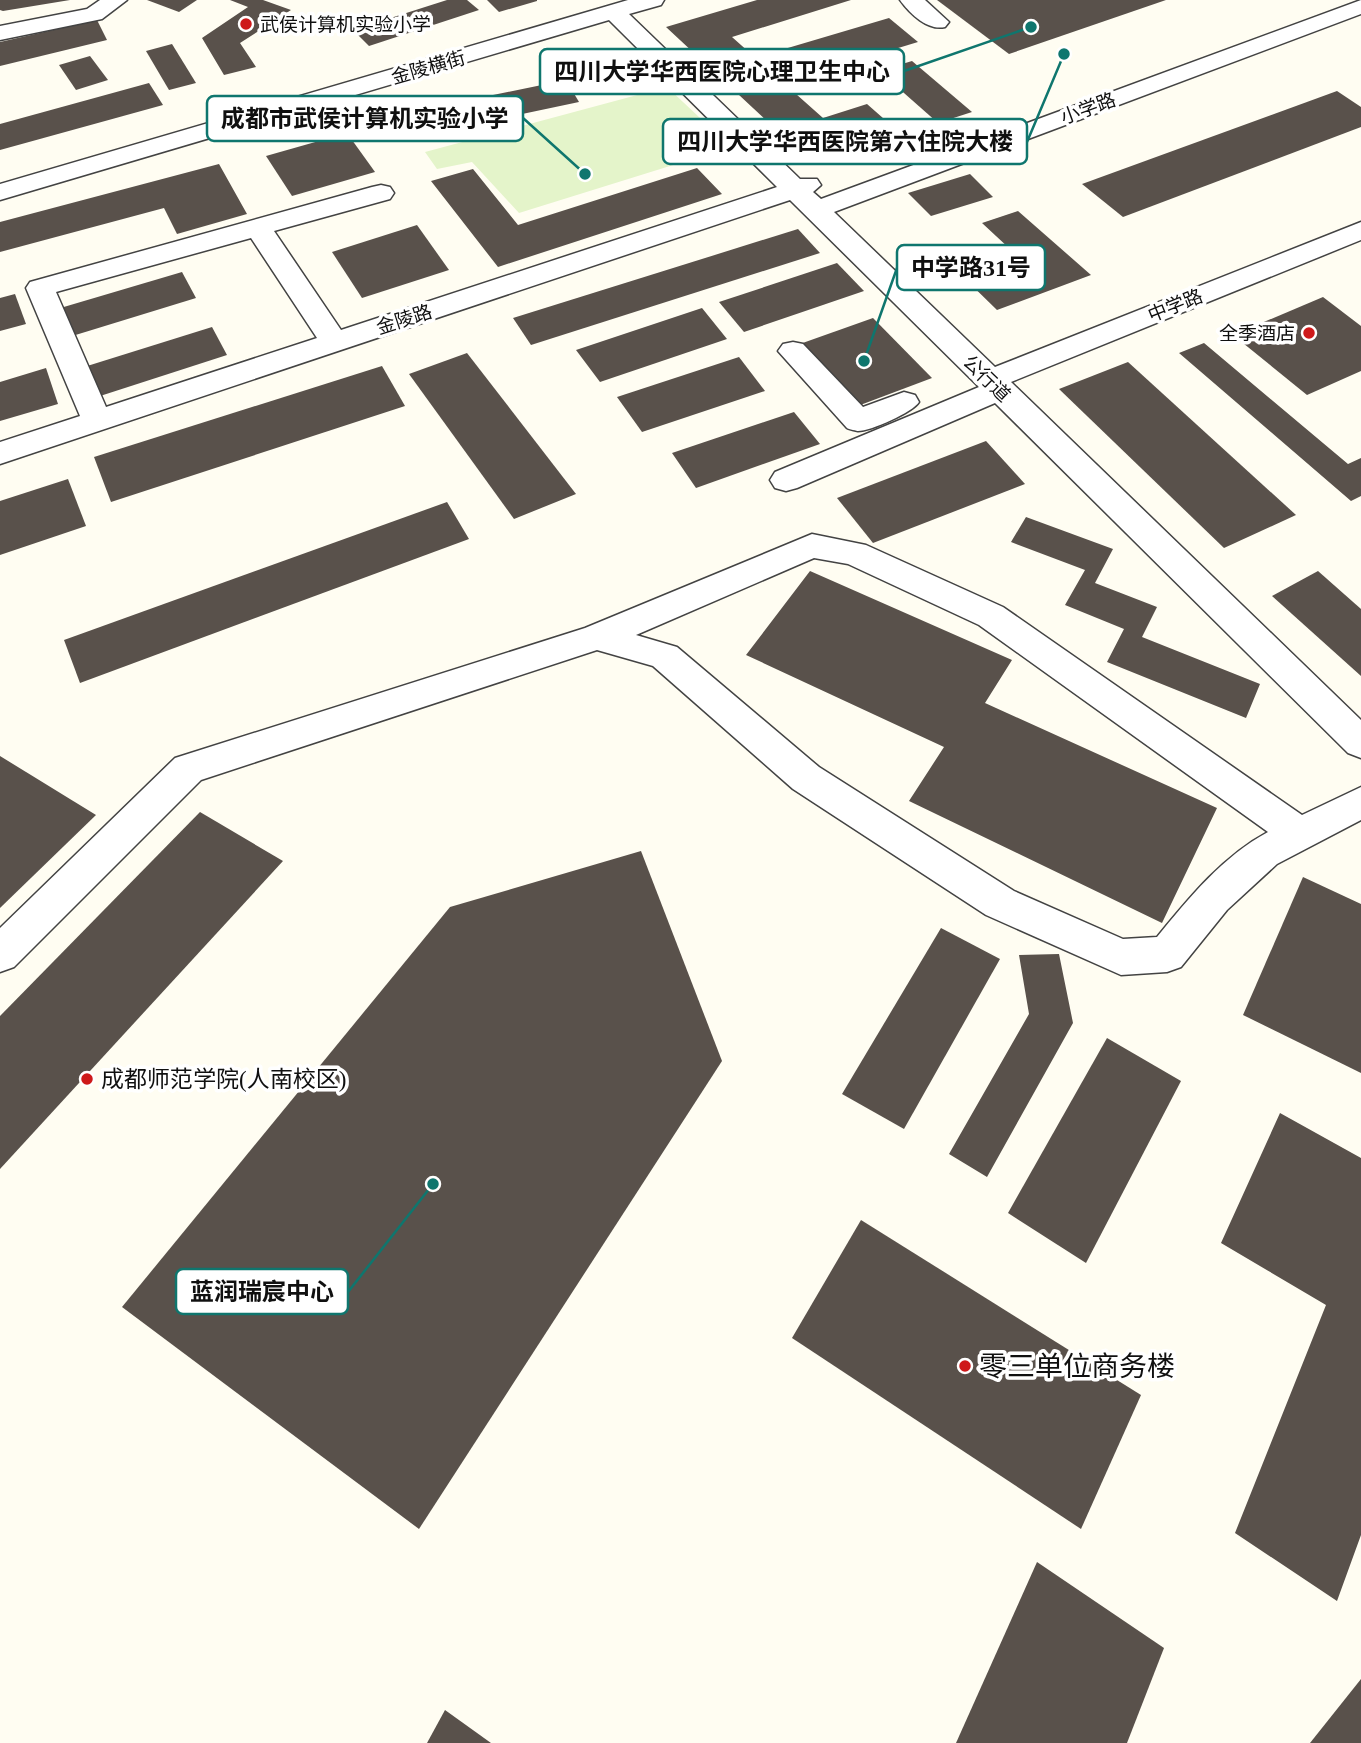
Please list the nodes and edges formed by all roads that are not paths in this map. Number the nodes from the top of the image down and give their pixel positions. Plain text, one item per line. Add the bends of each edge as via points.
1 (116, 0) edge
2 (653, 0) edge
3 (911, 0) edge
4 (1361, 6) edge
5 (620, 10) junction
6 (937, 22) dead end
7 (0, 33) edge
8 (0, 192) edge
9 (381, 193) dead end
10 (811, 198) junction
11 (258, 228) junction
12 (1361, 230) edge
13 (335, 342) junction
14 (793, 351) dead end
15 (994, 378) junction
16 (96, 421) junction
17 (0, 453) edge
18 (786, 480) dead end
19 (597, 637) junction
20 (1361, 711) edge
21 (1361, 743) edge
22 (1361, 802) edge
23 (1300, 834) junction
24 (0, 954) edge

1 - 7 street via 94,14
2 - 5 street, 金陵横街
3 - 6 street
4 - 10 street, 小学路
5 - 8 street, 金陵横街
5 - 10 street, 公行道
9 - 11 street
10 - 13 street, 金陵路
10 - 15 street, 公行道
11 - 13 street
11 - 16 street via 40,288
12 - 15 street, 中学路
13 - 16 street, 金陵路
14 - 15 street via 858,421
15 - 18 street
15 - 20 street, 公行道
15 - 21 street, 公行道
16 - 17 street, 金陵路
19 - 23 street via 812,545 854,553 991,616
19 - 23 street via 665,656 806,778 999,904 1121,957 1167,954 1213,898 1264,853
19 - 24 street via 188,769
22 - 23 street

